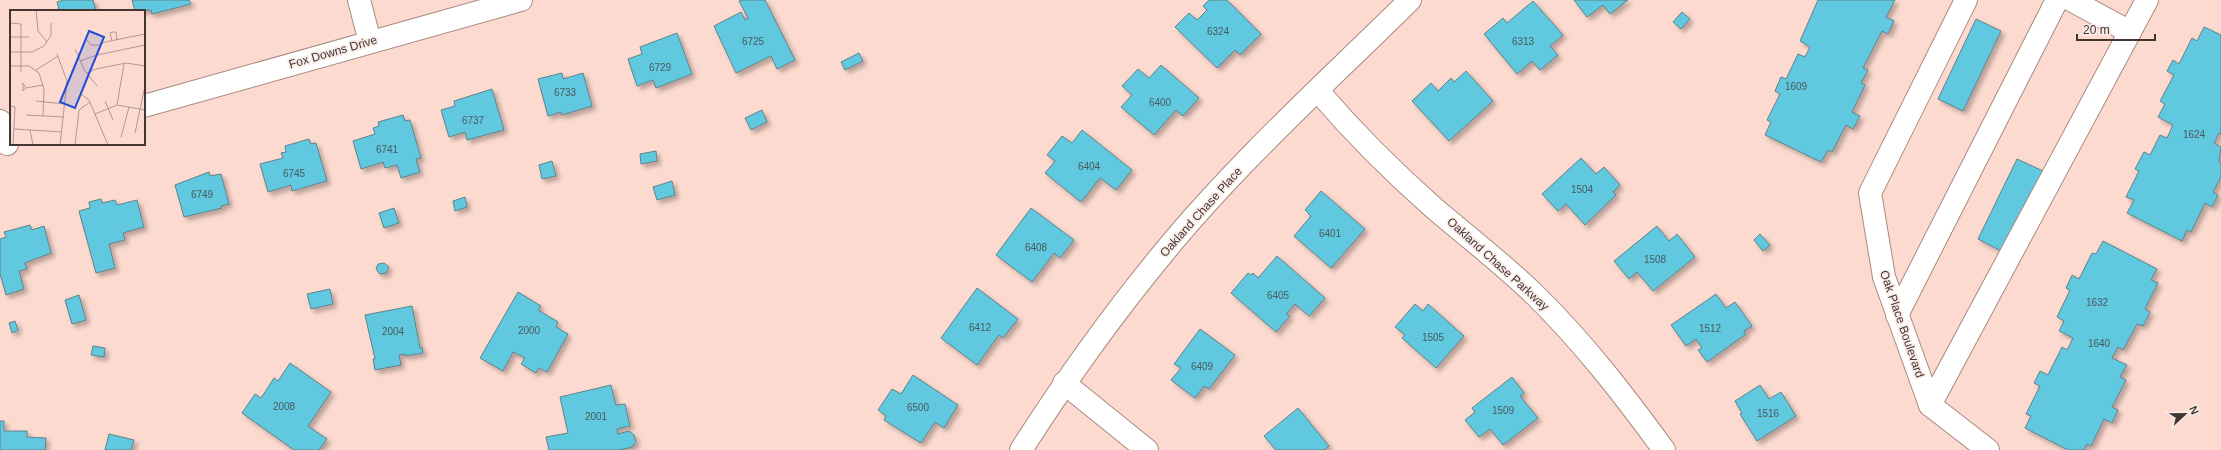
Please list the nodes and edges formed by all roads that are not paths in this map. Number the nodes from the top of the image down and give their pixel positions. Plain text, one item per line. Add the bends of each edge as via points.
1 (359, 0) edge
2 (521, 0) edge
3 (1410, 0) edge
4 (1966, 0) edge
5 (2057, 0) edge
6 (2071, 0) edge
7 (2147, 0) edge
8 (2130, 32) junction
9 (370, 42) junction
10 (1318, 91) junction
11 (145, 106) edge
12 (0, 121) edge
13 (6, 145) edge
14 (1897, 315) junction
15 (1064, 384) junction
16 (1930, 405) junction
17 (1021, 450) edge
18 (1147, 450) edge
19 (1664, 450) edge
20 (1988, 450) edge

1 - 9 street
2 - 9 street, Fox Downs Drive
3 - 10 street, Oakland Chase Place
4 - 14 street, Oak Place Boulevard via 1870,193 1884,277
5 - 14 street
6 - 8 street
7 - 8 street
8 - 16 street
9 - 11 street, Fox Downs Drive
10 - 15 street, Oakland Chase Place via 1223,186 1165,250 1111,318
10 - 19 street, Oakland Chase Parkway via 1353,132 1533,293 1578,339
12 - 13 street
14 - 16 street, Oak Place Boulevard
15 - 17 street, Oakland Chase Place
15 - 18 street
16 - 20 street

